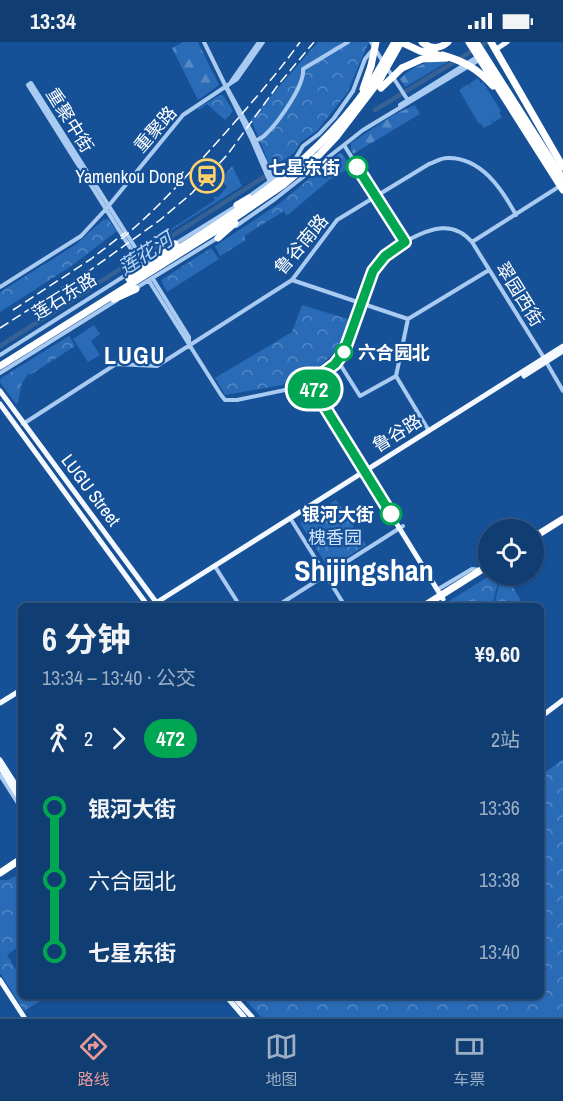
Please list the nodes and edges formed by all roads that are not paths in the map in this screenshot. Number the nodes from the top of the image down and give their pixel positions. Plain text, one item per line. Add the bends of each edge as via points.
1 (204, 42) edge
2 (261, 42) edge
3 (348, 42) edge
4 (395, 42) edge
5 (401, 42) edge
6 (422, 42) edge
7 (448, 42) edge
8 (469, 42) edge
9 (476, 42) edge
10 (482, 42) edge
11 (501, 42) edge
12 (507, 42) edge
13 (374, 43) edge
14 (493, 46) edge
15 (442, 57) junction
16 (378, 83) junction
17 (226, 86) junction
18 (508, 98) junction
19 (407, 100) junction
20 (348, 119) junction
21 (254, 141) junction
22 (344, 145) junction
23 (563, 167) edge
24 (563, 179) edge
25 (272, 180) junction
26 (563, 184) edge
27 (563, 190) edge
28 (376, 197) junction
29 (262, 200) junction
30 (237, 205) joint
31 (107, 207) junction
32 (516, 215) junction
33 (218, 238) junction
34 (405, 242) junction
35 (472, 242) junction
36 (175, 244) junction
37 (142, 263) junction
38 (489, 270) junction
39 (129, 279) junction
40 (151, 280) junction
41 (292, 280) junction
42 (0, 287) edge
43 (136, 289) junction
44 (361, 303) junction
45 (84, 313) junction
46 (408, 319) junction
47 (189, 345) junction
48 (28, 346) junction
49 (563, 349) edge
50 (0, 355) edge
51 (0, 360) edge
52 (545, 360) junction
53 (338, 361) junction
54 (0, 366) edge
55 (9, 368) junction
56 (0, 374) edge
57 (396, 376) junction
58 (311, 382) junction
59 (0, 391) edge
60 (563, 391) edge
61 (0, 404) edge
62 (23, 424) junction
63 (429, 431) junction
64 (367, 472) junction
65 (563, 519) edge
66 (292, 520) junction
67 (563, 524) edge
68 (401, 527) junction
69 (544, 531) edge
70 (544, 536) edge
71 (216, 568) junction
72 (478, 572) edge
73 (327, 575) junction
74 (478, 576) edge
75 (443, 595) junction
76 (153, 603) edge
77 (154, 603) edge
78 (158, 603) edge
79 (158, 603) edge
80 (238, 603) edge
81 (282, 603) edge
82 (343, 603) edge
83 (429, 603) edge
84 (435, 603) edge
85 (18, 691) edge
86 (563, 700) edge
87 (0, 702) edge
88 (544, 714) edge
89 (0, 760) edge
90 (0, 767) edge
91 (0, 775) edge
92 (18, 785) edge
93 (18, 796) edge
94 (18, 803) edge
95 (18, 864) edge
96 (0, 875) edge
97 (0, 982) edge
98 (228, 999) edge
99 (236, 999) edge
100 (23, 1017) edge
101 (244, 1017) edge
102 (252, 1017) edge

1 - 17 street
2 - 17 street, 重聚路 via 237,79
3 - 21 street via 303,69 304,77 291,100 265,135
4 - 16 highway, bridge
5 - 15 highway
5 - 16 highway, bridge
6 - 7 highway via 433,48
8 - 18 highway, bridge
9 - 18 highway, bridge
10 - 18 highway, bridge
11 - 14 main road
12 - 14 main road
13 - 19 street
13 - 20 highway, bridge via 365,86
13 - 25 street via 344,106 303,146 291,166
14 - 19 street, 莲石东路
14 - 23 highway
15 - 16 highway, bridge via 422,59
15 - 18 highway, bridge via 482,73
16 - 20 highway
17 - 21 street
17 - 31 street, 重聚路 via 183,115
18 - 24 highway, bridge
18 - 27 highway, bridge
19 - 22 street, 莲石东路 via 360,129
20 - 25 highway via 315,151
20 - 29 highway via 319,155
21 - 25 street
22 - 28 street
22 - 33 street, 莲石东路
25 - 30 highway
25 - 39 highway via 214,226
26 - 32 street
28 - 32 street, 鲁谷南路 via 429,164 445,158 466,160 505,194
28 - 34 street
28 - 41 street, 鲁谷南路 via 337,220
29 - 33 highway
29 - 45 highway
30 - 36 street, 莲石东路
31 - 31 street, 重聚中街 via 31,83 28,85
31 - 37 street, 重聚中街
31 - 42 street, 重聚路 via 81,236
32 - 35 street
33 - 40 street, 莲石东路
34 - 35 street via 424,231 446,227
34 - 44 street via 379,262
35 - 38 street, 翠园西街
36 - 37 street, 莲石东路
36 - 39 highway
37 - 50 street, 莲石东路
38 - 46 street
38 - 52 street, 翠园西街
39 - 48 highway
40 - 43 street, 莲石东路
40 - 47 street
41 - 44 street
41 - 47 street, 鲁谷南路
43 - 45 highway
43 - 55 street, 莲石东路
44 - 46 street
44 - 53 street
45 - 48 highway
46 - 57 street
47 - 58 street via 221,395 230,401
47 - 62 street, 鲁谷南路 via 157,366 116,364
48 - 51 highway
48 - 54 highway, bridge
49 - 52 main road, 鲁谷路
50 - 55 street
52 - 60 street, 翠园西街
52 - 63 main road, 鲁谷路
52 - 64 main road, 鲁谷路
53 - 57 street via 360,396
53 - 58 street
55 - 56 street, 莲石东路
57 - 63 street
58 - 64 main road
59 - 62 main road, LUGU Street
61 - 76 main road, LUGU Street
62 - 77 main road, LUGU Street
63 - 64 main road, 鲁谷路
64 - 66 main road, 鲁谷路
64 - 68 main road
64 - 78 main road, 鲁谷路
65 - 69 highway
66 - 71 main road, 鲁谷路
66 - 73 street
67 - 70 highway
68 - 73 street
68 - 75 main road
71 - 79 main road, 鲁谷路
71 - 80 street
72 - 75 highway
73 - 81 street
73 - 82 street
74 - 75 highway
75 - 83 highway
75 - 84 highway
85 - 87 main road
86 - 88 main road
89 - 92 main road
90 - 93 main road
91 - 94 street
95 - 96 highway
97 - 100 main road
98 - 101 main road
99 - 102 main road

